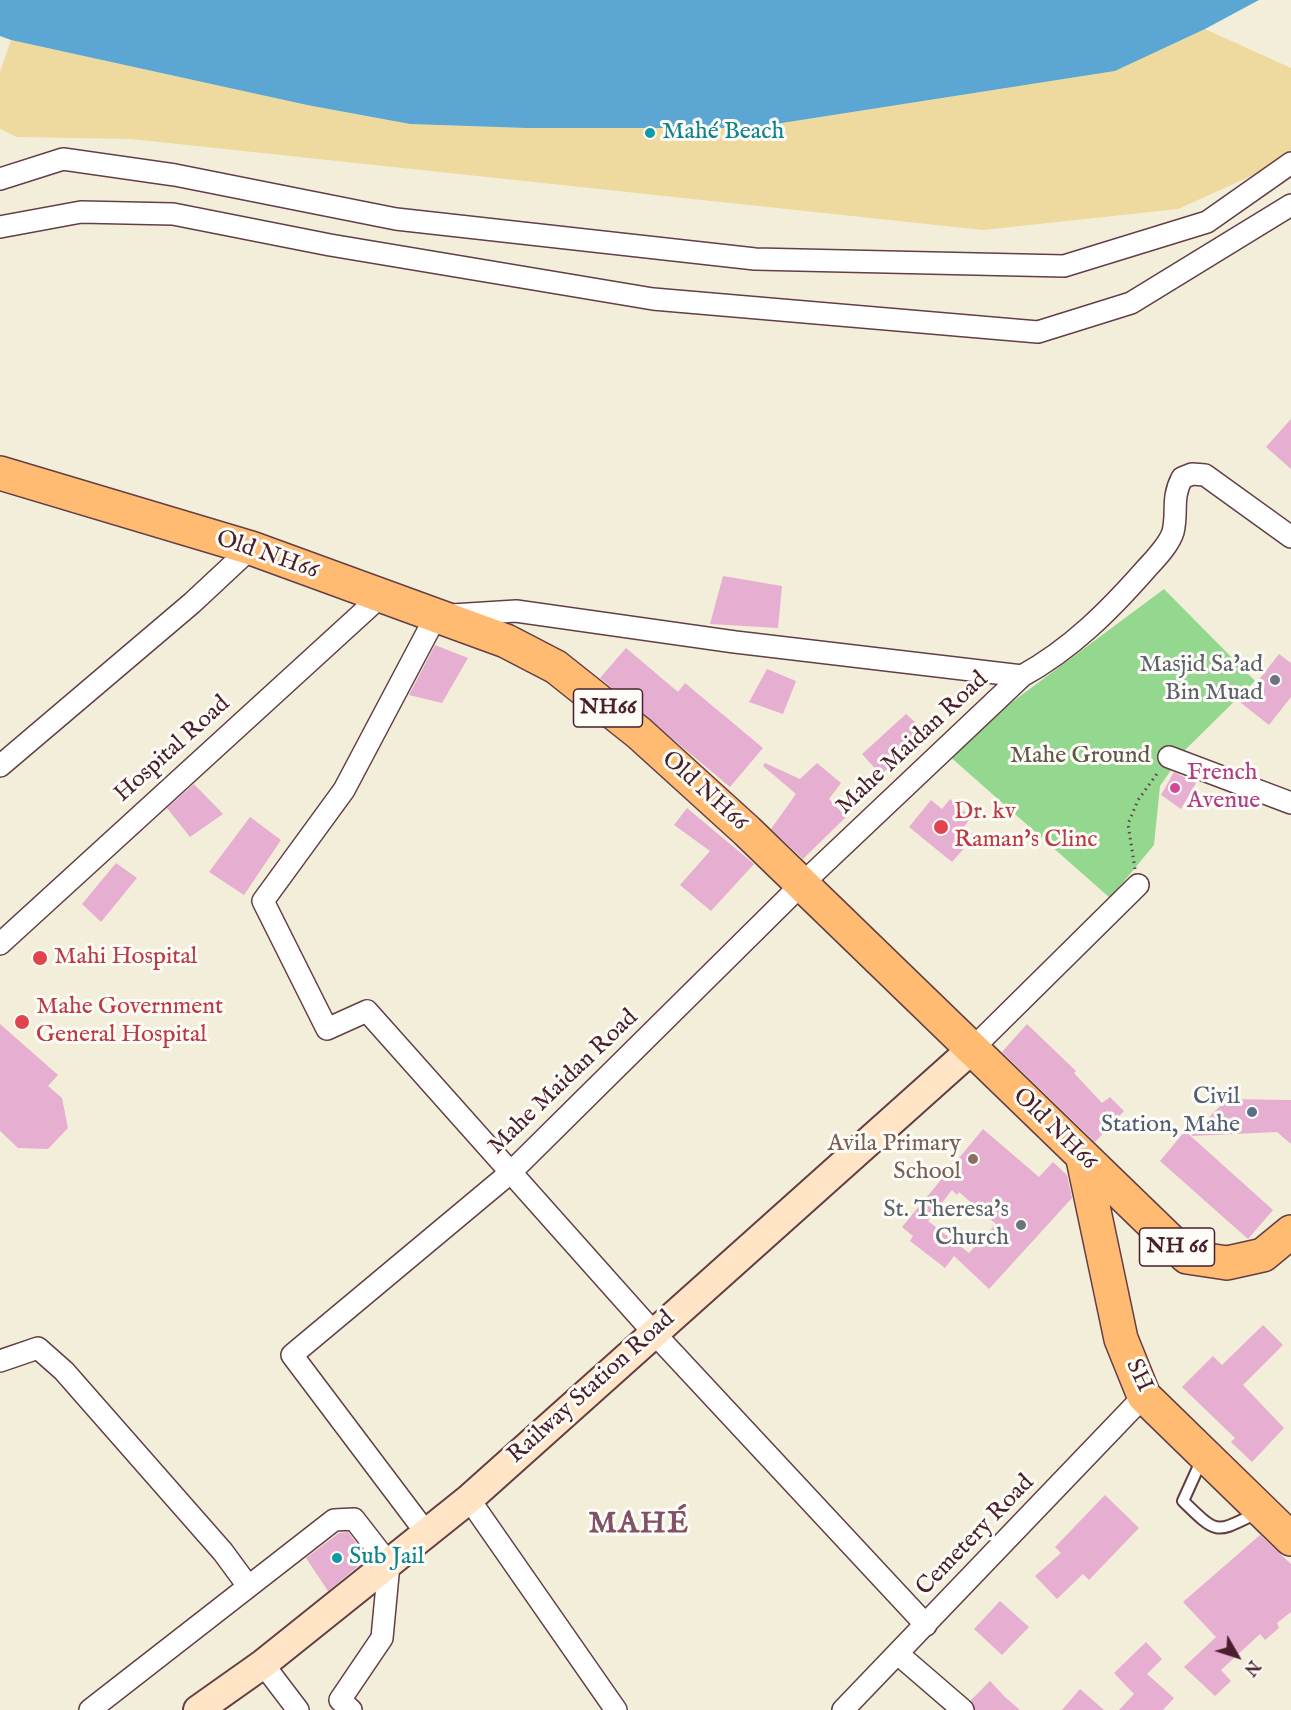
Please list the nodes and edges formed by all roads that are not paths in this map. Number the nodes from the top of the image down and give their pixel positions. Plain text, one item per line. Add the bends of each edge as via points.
1 (1291, 163) edge
2 (0, 178) edge
3 (1291, 205) edge
4 (0, 227) edge
5 (0, 473) edge
6 (1291, 537) edge
7 (250, 548) junction
8 (381, 596) junction
9 (436, 616) junction
10 (1022, 676) junction
11 (1169, 757) road end
12 (0, 766) edge
13 (1291, 803) edge
14 (802, 884) junction
15 (1138, 885) road end
16 (0, 944) edge
17 (972, 1048) junction
18 (1083, 1159) junction
19 (510, 1173) junction
20 (1291, 1232) edge
21 (654, 1333) junction
22 (0, 1361) edge
23 (1144, 1396) junction
24 (1204, 1454) junction
25 (469, 1499) junction
26 (1262, 1511) junction
27 (427, 1534) junction
28 (1291, 1539) edge
29 (389, 1564) junction
30 (248, 1586) junction
31 (926, 1625) junction
32 (898, 1654) junction
33 (263, 1664) junction
34 (90, 1710) edge
35 (198, 1710) edge
36 (298, 1710) edge
37 (351, 1710) edge
38 (616, 1710) edge
39 (843, 1710) edge
40 (963, 1710) edge

1 - 2 street via 1207,222 1064,266 743,258 396,219 175,175 63,159
3 - 4 street via 1131,303 1038,332 654,299 330,245 173,214 81,212
5 - 7 main road, Old NH66 / NH66
6 - 10 street, Mahe Maidan Road via 1205,475 1182,478 1174,498 1173,532 1157,556 1098,622 1057,656
7 - 8 main road, Old NH66 / NH66
7 - 12 street via 192,603
8 - 9 main road, Old NH66 / NH66
8 - 16 street, Hospital Road
9 - 10 street, Mahe Maidan Road via 516,611
9 - 14 main road, Old NH66 / NH66 via 506,641 556,667 639,733
9 - 19 street via 344,790 263,901 327,1029 367,1011
10 - 14 street, Mahe Maidan Road
11 - 13 street
14 - 17 main road, Old NH66 / NH66
14 - 19 street, Mahe Maidan Road
15 - 17 street
17 - 18 main road, Old NH66 / NH66
17 - 21 street, Railway Station Road
18 - 20 main road, Old NH66 / NH 66 via 1187,1257 1227,1263 1263,1255
18 - 23 main road, SH via 1120,1339
19 - 21 street
19 - 27 street, Mahe Maidan Road via 292,1355
21 - 25 street, Railway Station Road
21 - 31 street
22 - 30 street via 38,1348 64,1371 223,1552
23 - 24 main road, SH
23 - 31 street, Cemetery Road
24 - 26 main road, SH
24 - 26 lane via 1183,1501 1190,1508 1210,1527 1228,1529
25 - 27 street, Railway Station Road
25 - 38 street
26 - 28 main road, SH
27 - 29 street, Railway Station Road
29 - 30 street via 354,1519 334,1520
29 - 33 street, Railway Station Road
29 - 37 street via 382,1638 340,1700
30 - 34 street
31 - 32 street, Cemetery Road
32 - 39 street, Cemetery Road
32 - 40 street
33 - 35 street, Railway Station Road
33 - 36 street

